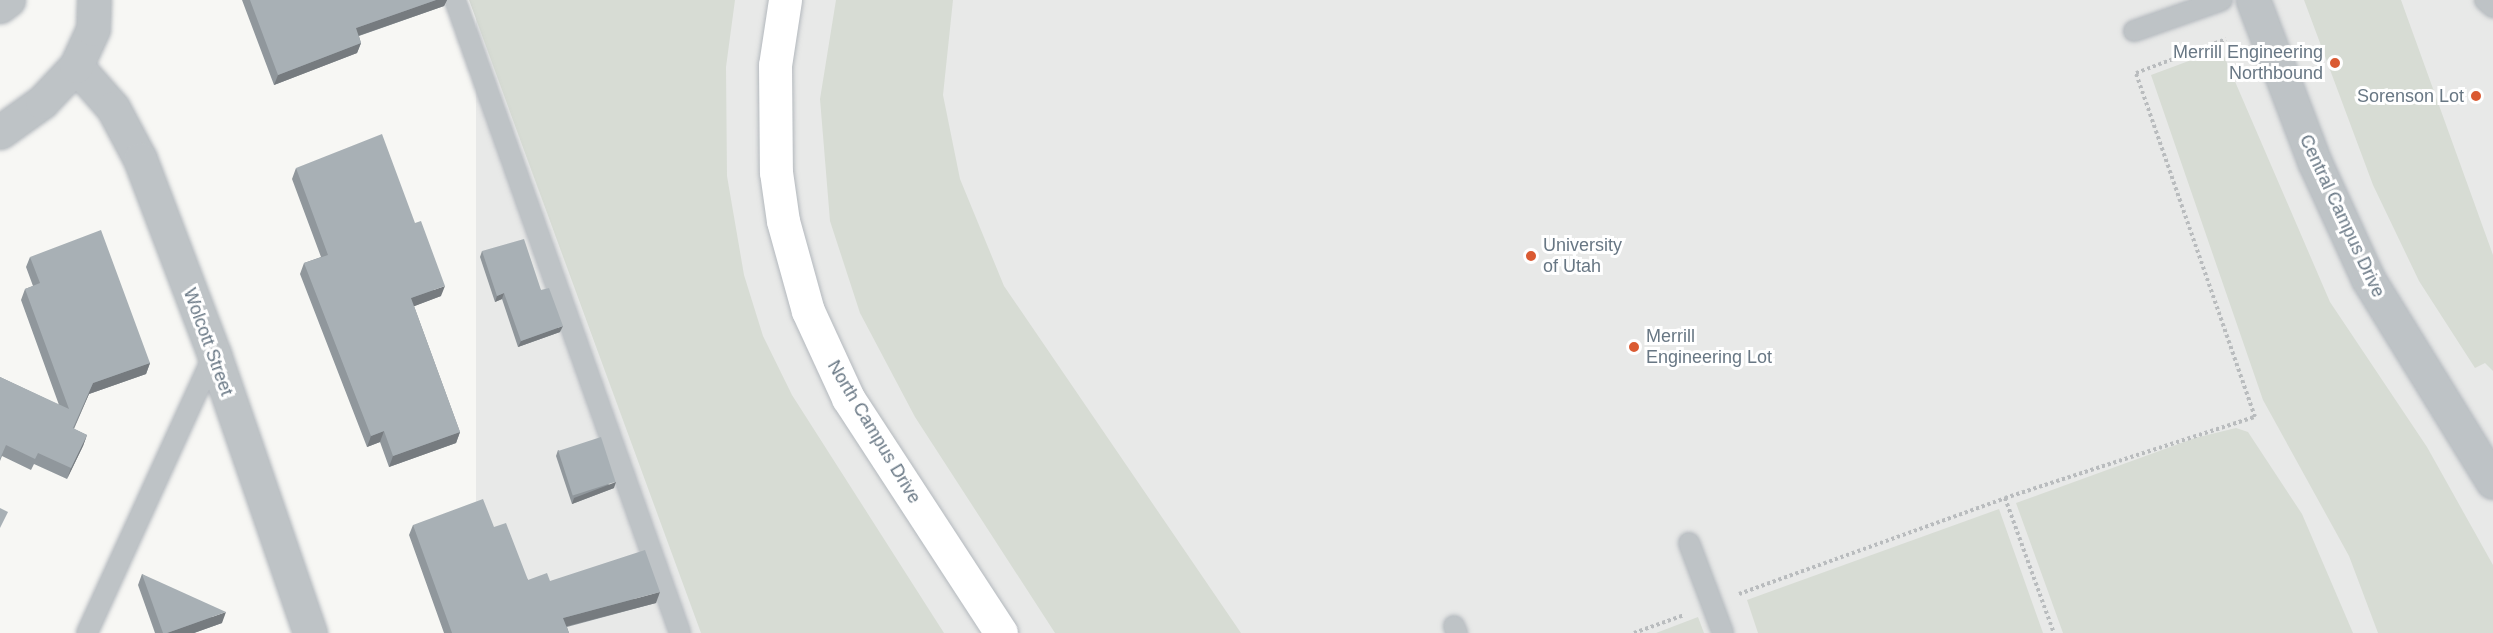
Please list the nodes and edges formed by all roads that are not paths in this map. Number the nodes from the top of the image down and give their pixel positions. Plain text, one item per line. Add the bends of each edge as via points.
1 (8, 0) edge
2 (94, 0) edge
3 (455, 0) edge
4 (785, 0) edge
5 (2222, 0) edge
6 (2253, 0) edge
7 (2485, 0) edge
8 (0, 6) edge
9 (2493, 7) edge
10 (2134, 31) dead end
11 (76, 66) junction
12 (0, 132) edge
13 (214, 354) junction
14 (2491, 476) edge
15 (1689, 543) dead end
16 (87, 633) edge
17 (310, 633) edge
18 (680, 633) edge
19 (1001, 633) edge
20 (1722, 633) edge

1 - 8 street
2 - 11 street via 93,29
3 - 18 lane
4 - 19 main road, North Campus Drive via 774,76 776,172 783,221 807,311 848,398
5 - 10 lane
6 - 14 street, Central Campus Drive via 2315,163 2368,279
7 - 9 lane
11 - 12 street via 42,102
11 - 13 street, Wolcott Street via 113,108 140,159
13 - 16 lane
13 - 17 street, Wolcott Street
15 - 20 lane

